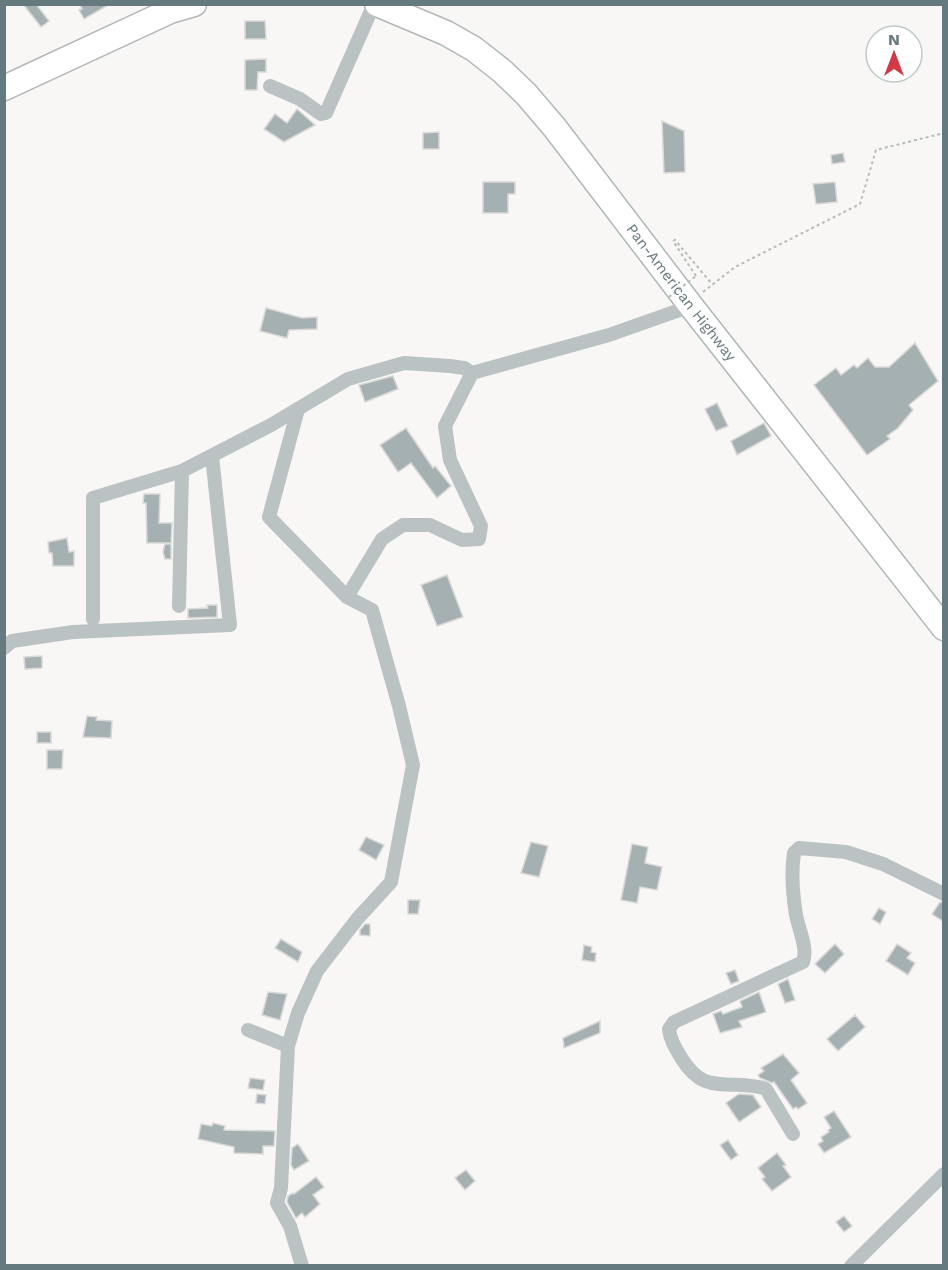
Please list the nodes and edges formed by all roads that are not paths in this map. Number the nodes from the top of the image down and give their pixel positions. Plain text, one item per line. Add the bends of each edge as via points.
1 (150, 4) edge
2 (194, 4) edge
3 (375, 4) edge
4 (414, 4) edge
5 (4, 72) edge
6 (270, 86) dead end
7 (4, 88) edge
8 (700, 290) junction
9 (472, 373) junction
10 (298, 409) junction
11 (212, 456) junction
12 (182, 471) junction
13 (347, 597) junction
14 (944, 603) edge
15 (179, 606) dead end
16 (93, 619) dead end
17 (944, 628) edge
18 (4, 648) edge
19 (944, 894) edge
20 (248, 1030) dead end
21 (288, 1046) junction
22 (793, 1134) dead end
23 (944, 1174) edge
24 (302, 1266) edge
25 (851, 1266) edge

1 - 5 highway
2 - 7 highway via 170,11
3 - 6 street via 326,112 321,114 300,99
3 - 8 highway, Pan-American Highway via 446,33 502,71
4 - 8 highway, Pan-American Highway via 483,39 516,63 556,104
8 - 9 street via 609,335
8 - 14 highway, Pan-American Highway
8 - 17 highway, Pan-American Highway
9 - 10 street via 464,368 404,363 348,379
9 - 13 street via 445,426 450,460 481,526 479,539 462,540 430,525 403,525 382,539
10 - 11 street
10 - 13 street via 269,517
11 - 12 street
11 - 18 street via 230,625 73,632 12,641
12 - 15 street
12 - 16 street via 93,498
13 - 21 street via 372,610 413,765 391,882 317,971
19 - 22 street via 883,864 846,852 799,848 792,862 796,915 806,955 803,962 674,1022 669,1029 670,1038 691,1073 702,1081 766,1089
20 - 21 street
21 - 24 street via 277,1203 290,1226
23 - 25 street

